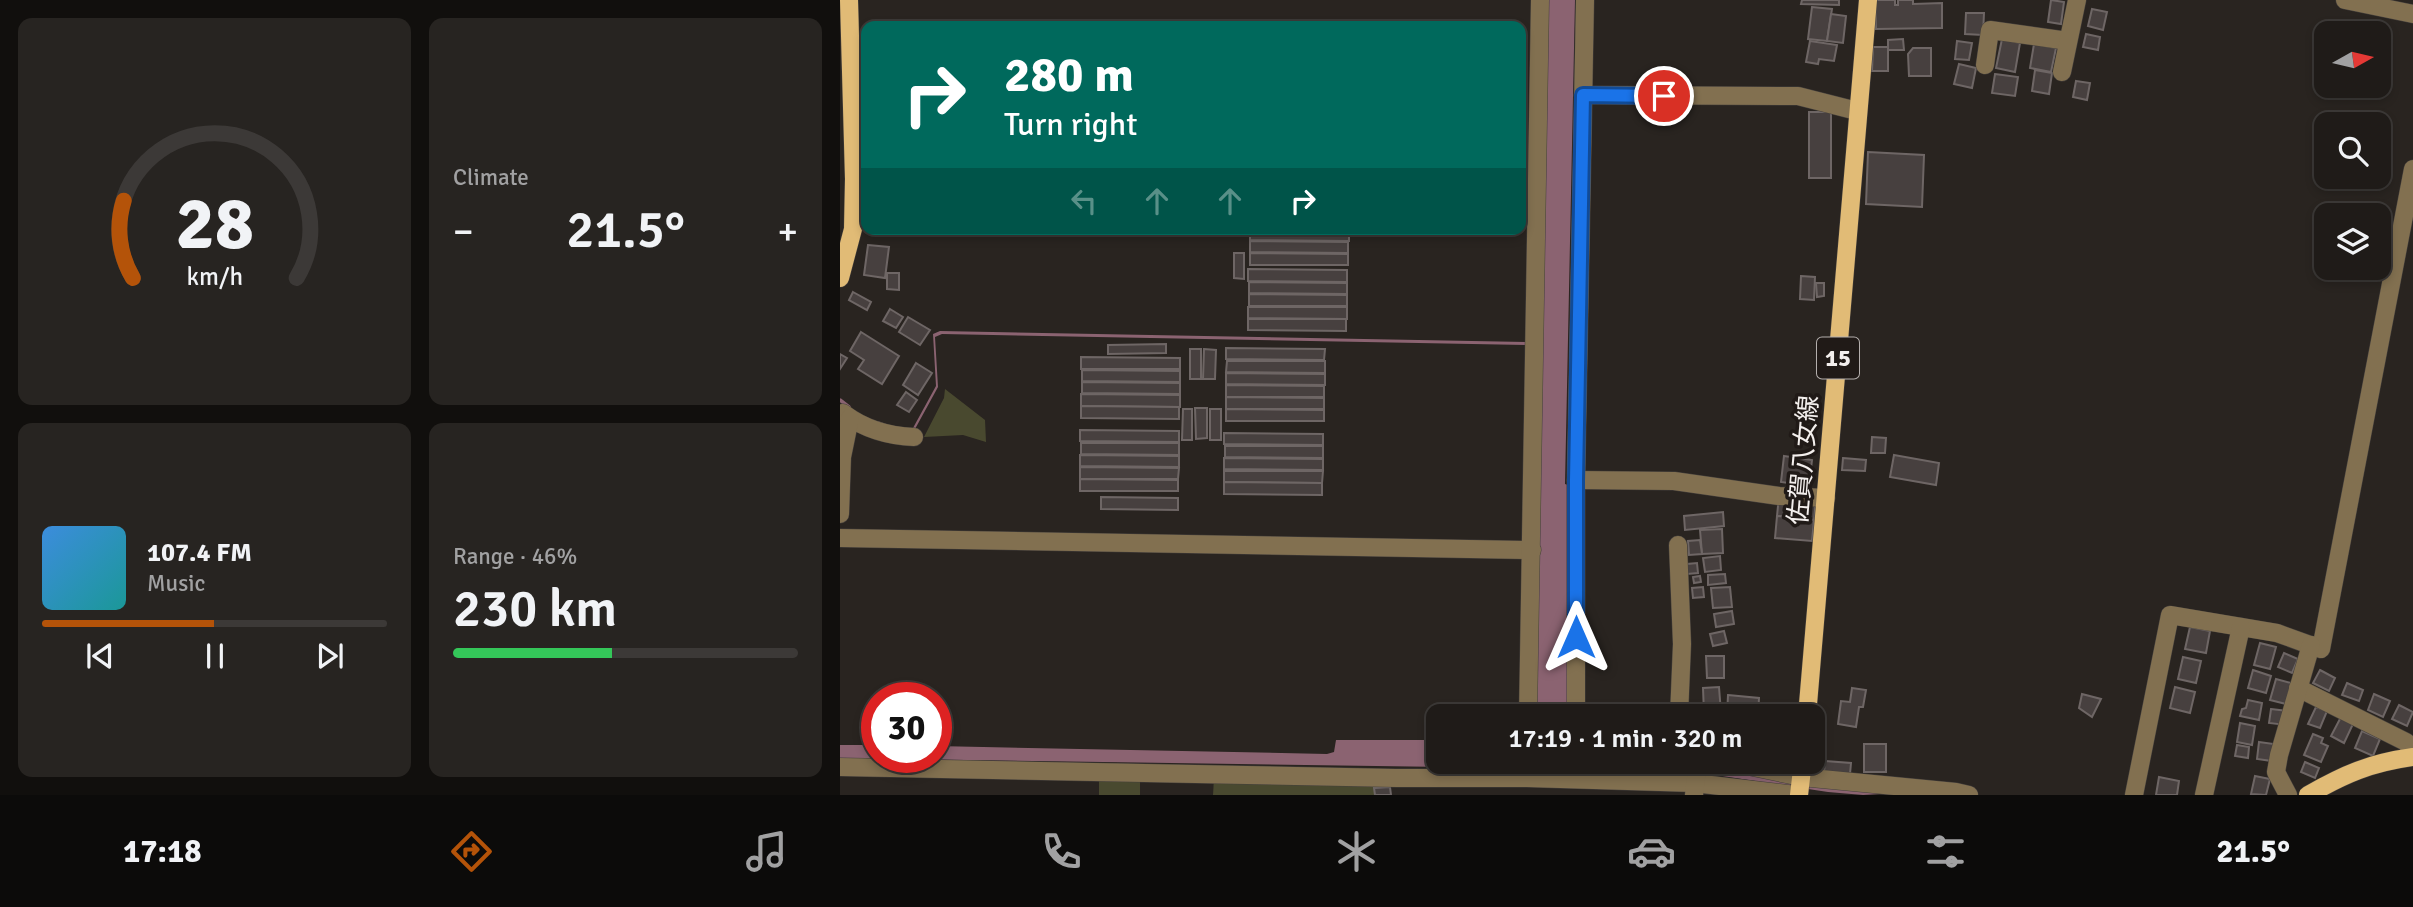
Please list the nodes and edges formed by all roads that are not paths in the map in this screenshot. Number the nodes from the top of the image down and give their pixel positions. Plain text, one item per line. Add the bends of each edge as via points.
1 (849, 0) edge
2 (1540, 0) edge
3 (1585, 0) edge
4 (1868, 0) edge
5 (2077, 0) edge
6 (2345, 0) edge
7 (2413, 14) edge
8 (2068, 41) junction
9 (1985, 65) dead end
10 (2062, 72) dead end
11 (1583, 95) junction
12 (1857, 111) junction
13 (1529, 137) edge
14 (2413, 169) edge
15 (860, 176) edge
16 (2411, 193) edge
17 (840, 276) edge
18 (845, 414) edge
19 (914, 437) dead end
20 (1576, 480) junction
21 (1826, 498) junction
22 (840, 514) edge
23 (840, 538) edge
24 (1678, 545) dead end
25 (1532, 550) junction
26 (2241, 627) junction
27 (2311, 645) junction
28 (2298, 688) junction
29 (1528, 704) edge
30 (1576, 704) edge
31 (1680, 704) edge
32 (1808, 704) edge
33 (2413, 751) edge
34 (2413, 757) edge
35 (840, 767) edge
36 (1494, 774) edge
37 (1545, 774) edge
38 (1771, 774) edge
39 (1800, 782) edge
40 (1396, 786) edge
41 (1606, 788) edge
42 (1694, 789) edge
43 (1905, 792) edge
44 (1969, 795) edge
45 (2134, 795) edge
46 (2204, 795) edge
47 (2288, 795) edge
48 (2308, 795) edge

1 - 15 main road
2 - 13 street
3 - 11 street
4 - 12 main road, 佐賀八女線 / 15
5 - 8 street
6 - 7 street
8 - 9 street via 1990,30
8 - 10 street
11 - 12 street via 1798,96
11 - 20 street
12 - 21 main road, 佐賀八女線 / 15
13 - 25 street
14 - 16 street
15 - 17 main road via 853,229
16 - 27 street via 2321,649
18 - 19 street via 891,436
18 - 22 street
20 - 21 street via 1674,481
20 - 30 street
21 - 32 main road, 佐賀八女線 / 15
23 - 25 street
24 - 31 street
25 - 29 street
26 - 27 street
26 - 45 street via 2170,615
26 - 46 street
27 - 28 street
28 - 33 street via 2406,742
28 - 47 street via 2276,772
34 - 48 main road via 2344,774
35 - 40 street
36 - 40 street
37 - 41 street
38 - 39 street
39 - 42 street
39 - 43 street
41 - 42 street
43 - 44 street

